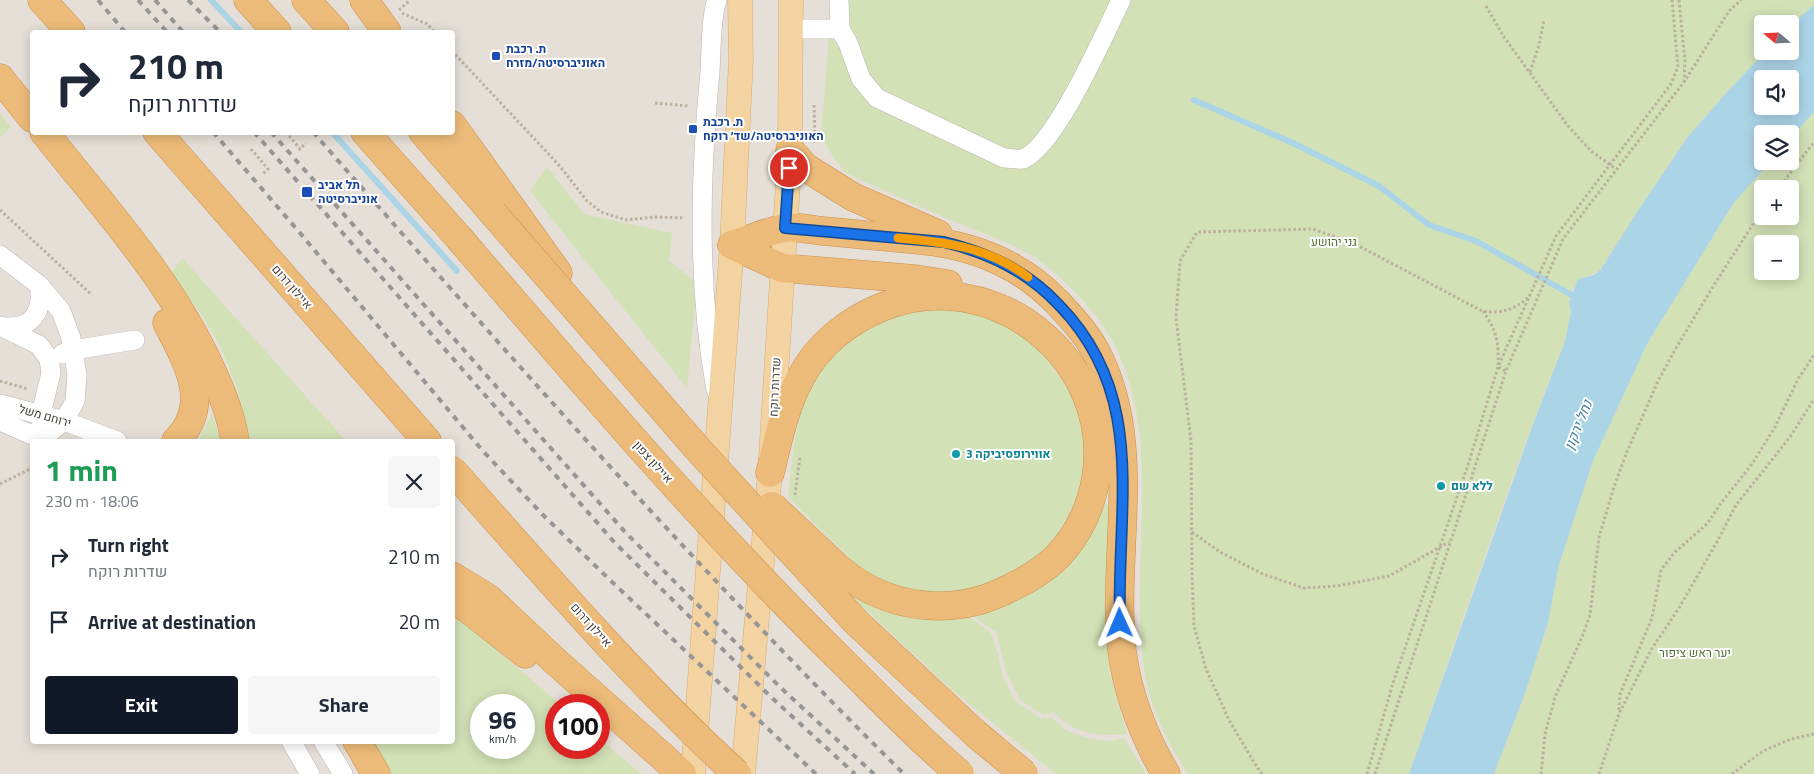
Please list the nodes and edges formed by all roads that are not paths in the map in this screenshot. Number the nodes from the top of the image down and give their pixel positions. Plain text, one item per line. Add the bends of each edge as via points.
1 (42, 0) edge
2 (248, 0) edge
3 (306, 0) edge
4 (364, 0) edge
5 (717, 0) edge
6 (740, 0) edge
7 (791, 0) edge
8 (839, 0) edge
9 (1121, 0) edge
10 (791, 29) junction
11 (840, 29) junction
12 (68, 30) edge
13 (275, 30) edge
14 (333, 30) edge
15 (386, 30) edge
16 (0, 78) edge
17 (30, 116) edge
18 (455, 130) edge
19 (46, 135) edge
20 (160, 135) edge
21 (368, 135) edge
22 (426, 135) edge
23 (790, 150) junction
24 (500, 207) junction
25 (785, 228) junction
26 (122, 230) junction
27 (732, 245) junction
28 (0, 255) edge
29 (988, 255) junction
30 (782, 268) junction
31 (39, 285) junction
32 (3, 327) edge
33 (135, 340) dead end
34 (73, 350) junction
35 (1064, 357) junction
36 (49, 359) junction
37 (636, 376) junction
38 (0, 404) edge
39 (720, 409) junction
40 (41, 414) junction
41 (64, 421) junction
42 (0, 422) edge
43 (42, 439) edge
44 (44, 439) edge
45 (45, 439) edge
46 (112, 439) edge
47 (178, 439) edge
48 (235, 439) edge
49 (425, 439) edge
50 (455, 473) edge
51 (770, 473) junction
52 (455, 578) edge
53 (455, 602) edge
54 (552, 667) junction
55 (578, 694) edge
56 (610, 722) edge
57 (293, 744) edge
58 (325, 744) edge
59 (359, 744) edge
60 (310, 774) edge
61 (344, 774) edge
62 (376, 774) edge
63 (676, 774) edge
64 (682, 774) edge
65 (693, 774) edge
66 (737, 774) edge
67 (743, 774) edge
68 (960, 774) edge
69 (1024, 774) edge
70 (1166, 774) edge

1 - 12 highway
2 - 13 highway
3 - 14 highway
4 - 15 highway
5 - 39 street via 706,108 702,219 708,347
6 - 27 main road via 741,59
7 - 10 main road, שדרות רוקח
8 - 11 street
9 - 11 street via 1069,106 1038,148 1023,159 1004,158 877,98 861,79
10 - 11 street
10 - 23 main road, שדרות רוקח
16 - 17 highway
18 - 24 highway
19 - 26 highway
20 - 49 highway, איילון דרום
21 - 68 highway, איילון צפון, bridge via 630,436 739,555 881,700
22 - 24 highway
23 - 25 main road, שדרות רוקח
23 - 29 highway via 805,167 853,197
24 - 37 highway, bridge
25 - 27 highway
25 - 29 highway via 944,242
25 - 30 main road, שדרות רוקח
26 - 47 highway via 191,376 196,406
26 - 48 highway via 179,308 204,353 224,399
27 - 30 highway
27 - 39 main road
28 - 31 street
29 - 70 highway via 1023,273 1049,294 1084,334 1104,368 1117,412 1122,455 1122,650 1135,711
30 - 35 highway via 915,279 974,291 1024,312
30 - 51 main road, שדרות רוקח
31 - 32 street via 42,299 36,314 25,324
31 - 34 street via 60,310
32 - 36 street via 39,345
33 - 34 street
34 - 36 street
34 - 41 street via 77,374 75,401
35 - 37 highway, bridge via 1080,382 1092,413 1097,443 1097,469 1084,518 1056,559 995,596 955,606 923,606 898,601 852,579
35 - 51 highway via 1045,336 1026,322 980,301 934,296 882,307 841,330 806,369 789,404
36 - 40 street via 51,373
37 - 69 highway, bridge via 696,447 856,622 976,734
38 - 40 street, ירוחם משל
39 - 65 main road
40 - 41 street, ירוחם משל
40 - 44 street
41 - 45 street
41 - 46 street, ירוחם משל
42 - 43 street, ירוחם משל
50 - 66 highway, איילון דרום, bridge via 630,667
51 - 67 main road, שדרות רוקח
52 - 54 highway via 488,598
53 - 54 highway
54 - 55 highway
54 - 64 highway
56 - 63 highway
57 - 60 street
58 - 61 street
59 - 62 highway

